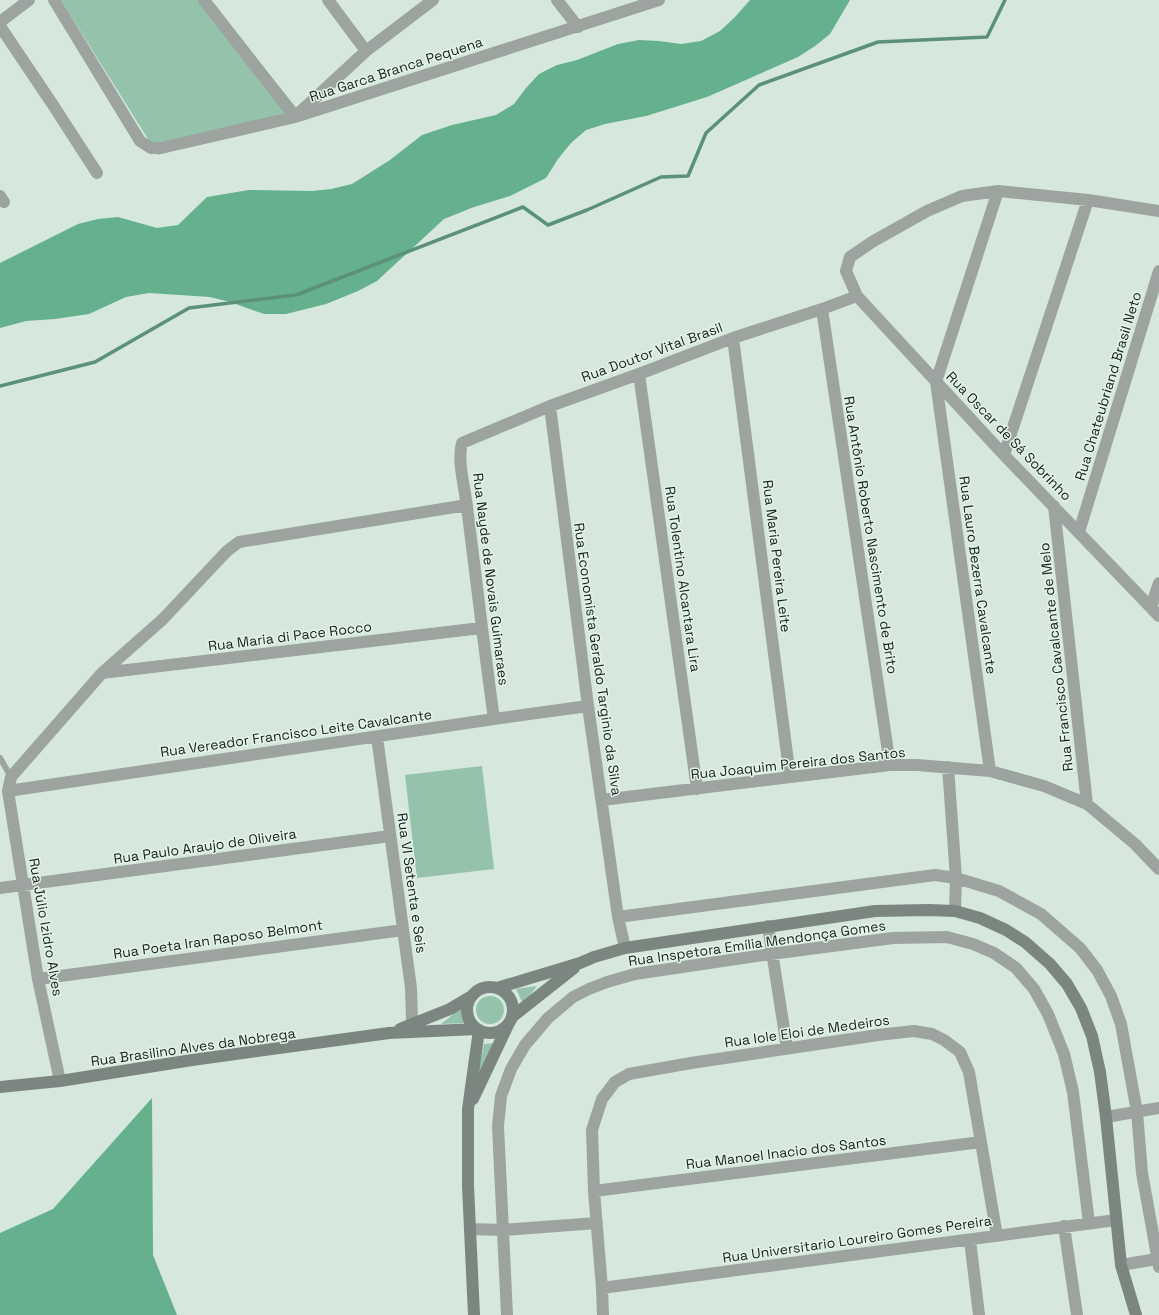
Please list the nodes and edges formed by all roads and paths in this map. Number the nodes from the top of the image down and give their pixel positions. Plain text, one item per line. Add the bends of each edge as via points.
1 (29, 0) edge
2 (54, 0) edge
3 (204, 0) edge
4 (328, 0) edge
5 (433, 0) edge
6 (557, 0) edge
7 (659, 0) edge
8 (0, 22) edge
9 (0, 26) edge
10 (578, 27) junction
11 (366, 51) junction
12 (295, 117) junction
13 (97, 173) dead end
14 (998, 191) junction
15 (1088, 200) junction
16 (1159, 211) edge
17 (1159, 271) edge
18 (857, 296) junction
19 (822, 309) junction
20 (733, 338) junction
21 (639, 374) junction
22 (936, 382) junction
23 (550, 406) junction
24 (462, 443) joint
25 (1004, 455) junction
26 (467, 505) junction
27 (1054, 506) junction
28 (1079, 532) junction
29 (1159, 583) edge
30 (1155, 612) edge
31 (481, 628) junction
32 (102, 673) junction
33 (588, 706) junction
34 (494, 719) junction
35 (377, 737) junction
36 (0, 758) edge
37 (890, 765) junction
38 (948, 767) junction
39 (990, 771) junction
40 (11, 777) junction
41 (790, 777) junction
42 (697, 789) junction
43 (8, 791) junction
44 (602, 800) junction
45 (1087, 804) junction
46 (390, 836) junction
47 (1159, 869) edge
48 (956, 878) junction
49 (23, 885) junction
50 (0, 888) edge
51 (955, 911) junction
52 (618, 917) junction
53 (768, 926) junction
54 (403, 930) junction
55 (625, 948) junction
56 (771, 954) junction
57 (580, 963) junction
58 (38, 979) junction
59 (497, 988) junction
60 (472, 996) junction
61 (510, 1020) junction
62 (409, 1028) junction
63 (478, 1030) junction
64 (787, 1048) junction
65 (60, 1081) junction
66 (0, 1088) edge
67 (1159, 1108) edge
68 (468, 1109) junction
69 (1137, 1112) junction
70 (1106, 1117) junction
71 (981, 1142) junction
72 (594, 1191) junction
73 (1116, 1220) junction
74 (597, 1223) junction
75 (1089, 1223) junction
76 (1064, 1226) junction
77 (470, 1229) junction
78 (503, 1230) junction
79 (997, 1236) junction
80 (970, 1240) junction
81 (1158, 1263) edge
82 (1121, 1265) junction
83 (602, 1288) junction
84 (474, 1315) edge
85 (507, 1315) edge
86 (603, 1315) edge
87 (979, 1315) edge
88 (1077, 1315) edge
89 (1136, 1315) edge

1 - 8 street
2 - 12 street, Rua Garca Branca Pequena via 140,141 151,148 161,148
3 - 12 street
4 - 11 street
5 - 11 street
6 - 10 street
7 - 10 street, Rua Garca Branca Pequena
9 - 13 street
10 - 12 street, Rua Garca Branca Pequena
11 - 12 street
14 - 15 street
14 - 18 street, Rua Oscar de Sá Sobrinho via 962,196 927,211 850,257 846,271
14 - 22 street
15 - 16 street
15 - 25 street
17 - 28 street, Rua Chateubriand Brasil Neto
18 - 19 street, Rua Doutor Vital Brasil
18 - 22 street, Rua Oscar de Sá Sobrinho
19 - 20 street, Rua Doutor Vital Brasil
19 - 37 street, Rua Antônio Roberto Nascimento de Brito
20 - 21 street, Rua Doutor Vital Brasil
20 - 41 street, Rua Maria Pereira Leite
21 - 23 street, Rua Doutor Vital Brasil
21 - 42 street, Rua Tolentino Alcantara Lira
22 - 25 street, Rua Oscar de Sá Sobrinho
22 - 39 street, Rua Lauro Bezerra Cavalcante
23 - 24 street, Rua Doutor Vital Brasil
23 - 33 street, Rua Economista Geraldo Targinio da Silva
24 - 26 street, Rua Nayde de Novais Guimaraes via 460,454
25 - 27 street, Rua Oscar de Sá Sobrinho
26 - 31 street, Rua Nayde de Novais Guimaraes
26 - 32 street via 239,542 227,551 163,619
27 - 28 street, Rua Oscar de Sá Sobrinho
27 - 45 street, Rua Francisco Cavalcante de Melo
28 - 30 street, Rua Oscar de Sá Sobrinho
29 - 30 street
31 - 32 street, Rua Maria di Pace Rocco
31 - 34 street, Rua Nayde de Novais Guimaraes
32 - 40 street
33 - 34 street, Rua Vereador Francisco Leite Cavalcante
33 - 44 street, Rua Economista Geraldo Targinio da Silva
34 - 35 street, Rua Vereador Francisco Leite Cavalcante
35 - 43 street, Rua Vereador Francisco Leite Cavalcante
35 - 46 street, Rua VI Setenta e Seis
36 - 40 lane
37 - 38 street, Rua Joaquim Pereira dos Santos
37 - 41 street, Rua Joaquim Pereira dos Santos
38 - 39 street, Rua Joaquim Pereira dos Santos
38 - 48 street
39 - 45 street, Rua Joaquim Pereira dos Santos via 1044,786
40 - 43 street, Rua Júlio Izidro Alves
41 - 42 street, Rua Joaquim Pereira dos Santos
42 - 44 street, Rua Joaquim Pereira dos Santos
43 - 49 street, Rua Júlio Izidro Alves
44 - 52 street, Rua Economista Geraldo Targinio da Silva
45 - 47 street, Rua Joaquim Pereira dos Santos via 1135,844
46 - 49 street, Rua Paulo Araujo de Oliveira
46 - 54 street, Rua VI Setenta e Seis
48 - 51 street
48 - 52 street via 935,875
48 - 69 street via 999,891 1041,914 1080,948 1111,996 1121,1024
49 - 50 street, Rua Paulo Araujo de Oliveira
49 - 58 street, Rua Júlio Izidro Alves
51 - 53 main road, Rua Inspetora Emília Mendonça Gomes via 875,911
51 - 70 main road, Rua Inspetora Emília Mendonça Gomes via 980,918 1025,942 1050,964 1067,984 1092,1036
52 - 55 street, Rua Inspetora Emília Mendonça Gomes
53 - 55 main road, Rua Inspetora Emília Mendonça Gomes
53 - 56 street
54 - 58 street, Rua Poeta Iran Raposo Belmont
54 - 62 street, Rua VI Setenta e Seis via 412,988 413,1008
55 - 57 main road, Rua Inspetora Emília Mendonça Gomes
56 - 64 street
56 - 75 street, Rua Inspetora Emília Mendonça Gomes via 893,938 947,938 994,952 1016,968 1034,989 1048,1014 1064,1054 1073,1092
56 - 78 street, Rua Inspetora Emília Mendonça Gomes via 635,974 607,982 573,997 548,1018 521,1051 501,1096 498,1126
57 - 59 main road, Rua Inspetora Emília Mendonça Gomes
57 - 61 main road, Rua Inspetora Emília Mendonça Gomes
58 - 65 street, Rua Júlio Izidro Alves
59 - 60 main road via 483,988
59 - 61 main road via 510,1000 513,1011
60 - 62 main road, Rua Brasilino Alves da Nobrega
60 - 63 main road via 467,1014 472,1025
61 - 63 main road via 502,1030 493,1033
61 - 68 main road, Rua Inspetora Emília Mendonça Gomes
62 - 63 main road, Rua Brasilino Alves da Nobrega
62 - 65 main road, Rua Brasilino Alves da Nobrega
63 - 68 main road, Rua Inspetora Emília Mendonça Gomes
64 - 71 street, Rua Iole Eloi de Medeiros via 914,1031 932,1034 960,1052 970,1072
64 - 72 street, Rua Iole Eloi de Medeiros via 629,1074 616,1082 602,1099 592,1130
65 - 66 main road, Rua Brasilino Alves da Nobrega
67 - 69 street
68 - 77 main road, Rua Inspetora Emília Mendonça Gomes
69 - 70 street
69 - 81 street via 1142,1173
70 - 73 main road, Rua Inspetora Emília Mendonça Gomes
71 - 72 street, Rua Manoel Inacio dos Santos
71 - 79 street, Rua Iole Eloi de Medeiros
72 - 74 street, Rua Iole Eloi de Medeiros
73 - 75 street, Rua Universitario Loureiro Gomes Pereira
73 - 82 main road, Rua Inspetora Emília Mendonça Gomes
74 - 78 street
74 - 83 street, Rua Iole Eloi de Medeiros
75 - 76 street, Rua Universitario Loureiro Gomes Pereira
76 - 79 street, Rua Universitario Loureiro Gomes Pereira
76 - 88 street
77 - 78 street
77 - 84 main road, Rua Inspetora Emília Mendonça Gomes
78 - 85 street, Rua Inspetora Emília Mendonça Gomes
79 - 80 street, Rua Universitario Loureiro Gomes Pereira
80 - 83 street, Rua Universitario Loureiro Gomes Pereira
80 - 87 street
81 - 82 street
82 - 89 main road, Rua Inspetora Emília Mendonça Gomes
83 - 86 street, Rua Iole Eloi de Medeiros

